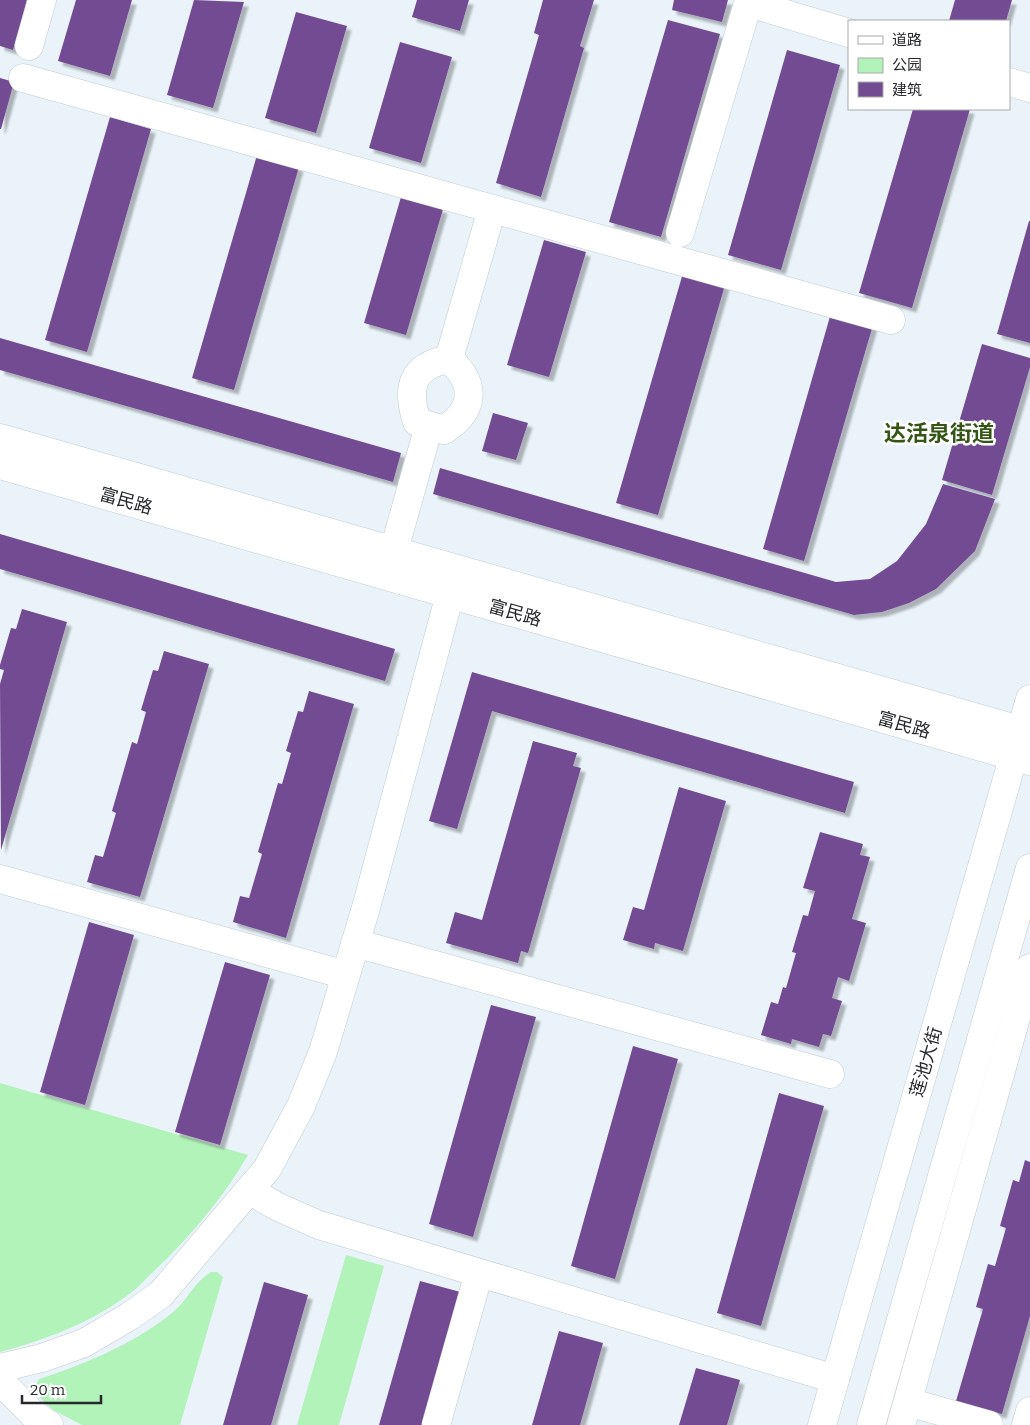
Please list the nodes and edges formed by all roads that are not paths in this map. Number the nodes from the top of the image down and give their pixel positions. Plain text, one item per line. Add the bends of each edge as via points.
1 (42, 0) edge
2 (749, 2) edge
3 (848, 33) edge
4 (29, 46) dead end
5 (23, 78) dead end
6 (1010, 82) edge
7 (1030, 88) edge
8 (492, 209) junction
9 (680, 233) dead end
10 (891, 320) dead end
11 (450, 359) junction
12 (429, 426) junction
13 (0, 438) edge
14 (0, 465) edge
15 (394, 550) junction
16 (450, 594) junction
17 (1030, 699) edge
18 (1026, 732) edge
19 (1022, 758) edge
20 (1030, 868) edge
21 (0, 879) edge
22 (355, 943) junction
23 (1030, 968) edge
24 (346, 975) junction
25 (830, 1074) dead end
26 (249, 1190) junction
27 (479, 1273) junction
28 (0, 1368) edge
29 (835, 1379) junction
30 (0, 1381) edge
31 (1030, 1412) edge
32 (904, 1413) edge
33 (49, 1425) edge
34 (436, 1425) edge
35 (822, 1425) edge
36 (871, 1425) edge
37 (989, 1425) edge
38 (1026, 1425) edge

1 - 4 street
2 - 3 street
2 - 9 street
5 - 8 street
6 - 7 street
8 - 10 street
8 - 11 street
11 - 12 street via 427,366 416,376 411,403 417,422
11 - 12 street via 463,372 469,386 468,399 457,421 444,430
12 - 15 street
13 - 15 street, 富民路
14 - 16 street, 富民路
15 - 18 street, 富民路
16 - 19 street, 富民路
16 - 22 street
17 - 18 street, 莲池大街
18 - 19 street, 莲池大街
19 - 29 street, 莲池大街
20 - 36 street
21 - 24 street
22 - 24 street
22 - 25 street
23 - 32 street
24 - 26 street via 323,1052 301,1106 266,1169
26 - 27 street via 319,1225
26 - 28 street via 161,1294 84,1343
27 - 29 street
27 - 34 street
29 - 35 street, 莲池大街
30 - 33 street
31 - 38 street
32 - 37 street

